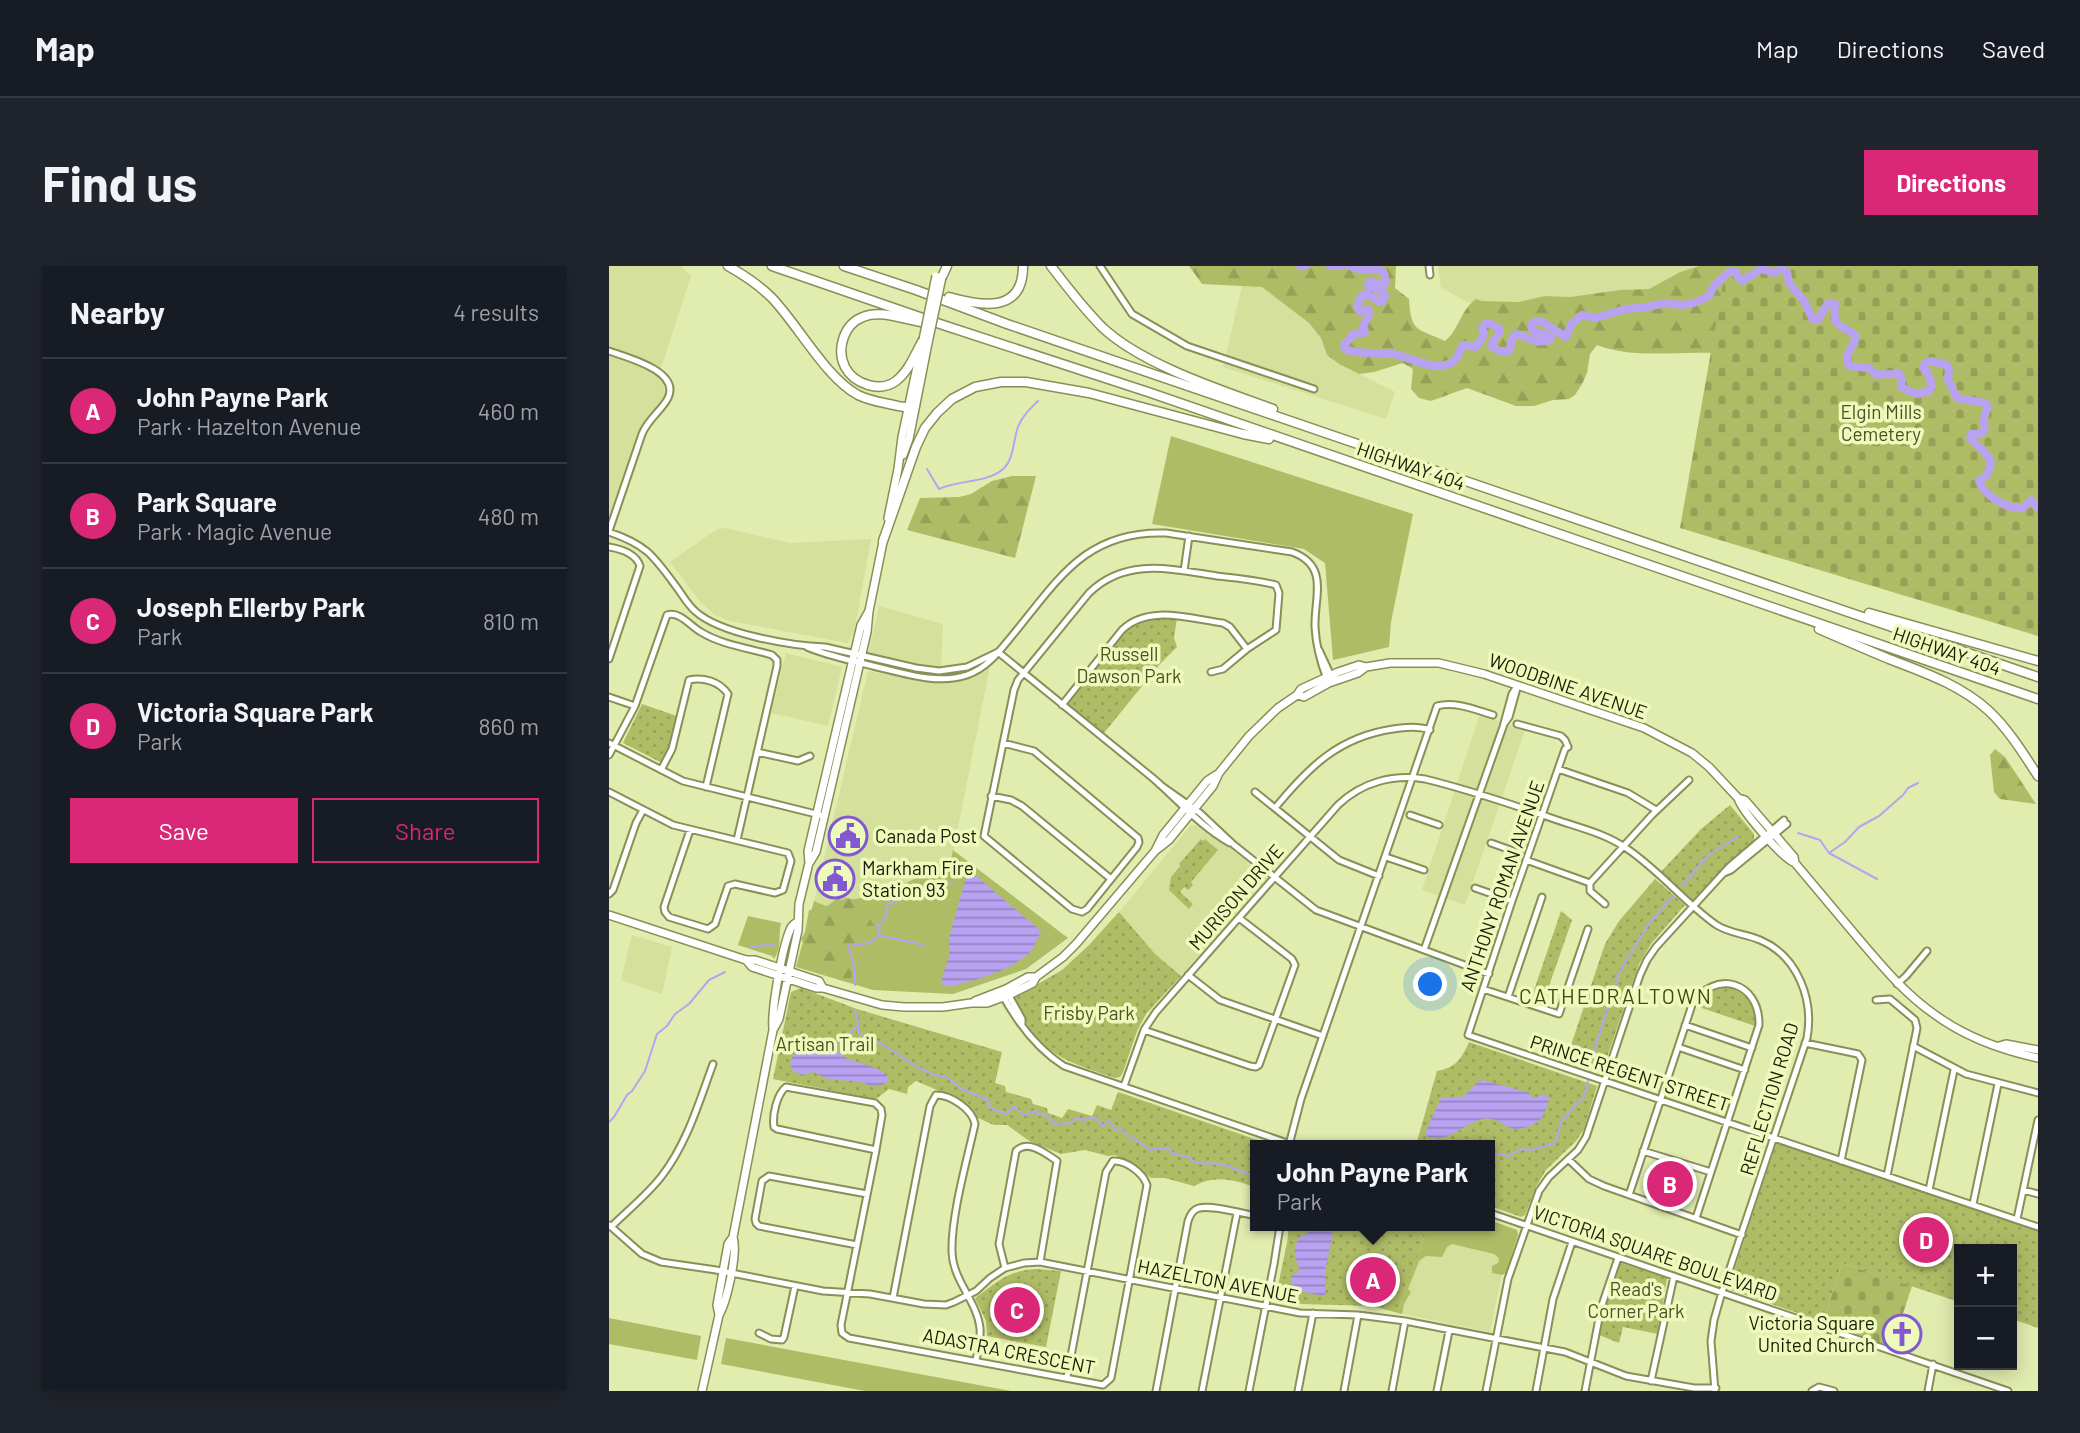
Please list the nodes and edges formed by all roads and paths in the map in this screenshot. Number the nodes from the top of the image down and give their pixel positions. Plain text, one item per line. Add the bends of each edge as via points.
1 (728, 266) edge
2 (772, 266) edge
3 (845, 266) edge
4 (938, 266) edge
5 (946, 266) edge
6 (1023, 266) edge
7 (1051, 266) edge
8 (1100, 266) edge
9 (1429, 266) edge
10 (1430, 275) dead end
11 (939, 277) junction
12 (916, 290) junction
13 (943, 325) junction
14 (925, 342) junction
15 (609, 352) edge
16 (1314, 389) dead end
17 (912, 407) junction
18 (1298, 444) junction
19 (1373, 449) junction
20 (609, 532) edge
21 (1189, 536) junction
22 (883, 541) junction
23 (609, 547) edge
24 (1184, 571) junction
25 (1827, 603) junction
26 (1781, 612) junction
27 (1247, 649) junction
28 (998, 652) junction
29 (857, 658) junction
30 (609, 659) edge
31 (2038, 661) edge
32 (1211, 672) dead end
33 (1023, 673) junction
34 (2038, 677) edge
35 (1330, 679) junction
36 (1518, 685) junction
37 (609, 697) edge
38 (2038, 699) edge
39 (1062, 705) junction
40 (635, 706) junction
41 (1493, 716) dead end
42 (1517, 724) dead end
43 (1430, 730) junction
44 (1003, 743) junction
45 (612, 744) edge
46 (757, 752) junction
47 (609, 755) edge
48 (810, 756) dead end
49 (1558, 769) junction
50 (661, 770) junction
51 (2038, 776) edge
52 (1414, 777) junction
53 (1689, 780) dead end
54 (706, 787) junction
55 (609, 792) edge
56 (1255, 792) dead end
57 (1479, 794) junction
58 (991, 796) junction
59 (747, 797) junction
60 (1275, 808) junction
61 (1190, 809) junction
62 (643, 810) junction
63 (1656, 810) junction
64 (1542, 814) junction
65 (820, 815) junction
66 (1410, 815) dead end
67 (1785, 822) dead end
68 (1440, 825) dead end
69 (690, 830) junction
70 (1770, 835) junction
71 (1310, 837) junction
72 (737, 840) junction
73 (1491, 843) dead end
74 (1623, 846) junction
75 (1519, 853) dead end
76 (1386, 857) junction
77 (1526, 860) junction
78 (1424, 870) dead end
79 (1379, 876) junction
80 (1274, 877) junction
81 (1111, 879) junction
82 (1590, 883) junction
83 (1475, 888) dead end
84 (609, 894) edge
85 (1542, 897) dead end
86 (1512, 901) junction
87 (1605, 904) dead end
88 (1693, 905) junction
89 (609, 915) edge
90 (1239, 918) junction
91 (1361, 927) junction
92 (1588, 929) dead end
93 (1425, 950) junction
94 (1927, 951) dead end
95 (784, 974) junction
96 (1489, 974) junction
97 (1188, 975) junction
98 (1897, 984) junction
99 (1483, 989) junction
100 (1005, 993) junction
101 (1509, 997) junction
102 (1876, 1000) dead end
103 (1276, 1020) junction
104 (1685, 1025) junction
105 (1144, 1030) junction
106 (1468, 1035) joint
107 (1323, 1036) junction
108 (1805, 1043) junction
109 (1913, 1046) junction
110 (1999, 1046) junction
111 (1678, 1047) junction
112 (1752, 1048) junction
113 (2038, 1050) edge
114 (2038, 1058) edge
115 (713, 1064) dead end
116 (1745, 1070) junction
117 (1954, 1070) junction
118 (1605, 1081) junction
119 (1998, 1084) junction
120 (1124, 1086) junction
121 (2038, 1093) edge
122 (1661, 1101) junction
123 (2038, 1120) edge
124 (1728, 1122) junction
125 (1775, 1138) junction
126 (1276, 1140) edge
127 (1291, 1140) edge
128 (876, 1150) junction
129 (1643, 1151) junction
130 (1568, 1159) junction
131 (1841, 1161) junction
132 (1711, 1172) junction
133 (1887, 1176) junction
134 (1929, 1190) junction
135 (2023, 1190) junction
136 (867, 1194) junction
137 (2038, 1194) edge
138 (1629, 1195) junction
139 (1973, 1205) junction
140 (1237, 1213) junction
141 (1250, 1215) edge
142 (1495, 1215) edge
143 (1696, 1218) junction
144 (2019, 1219) junction
145 (2038, 1225) edge
146 (610, 1226) edge
147 (1527, 1226) junction
148 (1279, 1231) edge
149 (1742, 1234) junction
150 (1572, 1242) junction
151 (857, 1245) junction
152 (1618, 1258) junction
153 (1040, 1262) junction
154 (1005, 1268) junction
155 (1087, 1271) junction
156 (727, 1272) junction
157 (1674, 1276) junction
158 (1130, 1280) junction
159 (795, 1286) junction
160 (1175, 1290) junction
161 (1722, 1292) junction
162 (847, 1293) junction
163 (967, 1296) junction
164 (893, 1298) junction
165 (1221, 1298) junction
166 (1266, 1307) junction
167 (1313, 1312) junction
168 (1358, 1315) junction
169 (1405, 1321) junction
170 (1449, 1331) junction
171 (759, 1333) dead end
172 (1496, 1340) junction
173 (1544, 1349) junction
174 (977, 1360) junction
175 (1591, 1363) junction
176 (1934, 1364) junction
177 (1067, 1377) junction
178 (1651, 1381) junction
179 (1716, 1390) edge
180 (702, 1391) edge
181 (1156, 1391) edge
182 (1202, 1391) edge
183 (1249, 1391) edge
184 (1298, 1391) edge
185 (1344, 1391) edge
186 (1392, 1391) edge
187 (1437, 1391) edge
188 (1486, 1391) edge
189 (1536, 1391) edge
190 (1585, 1391) edge
191 (1812, 1391) edge
192 (1834, 1391) edge
193 (1928, 1391) edge
194 (2008, 1391) edge

1 - 17 highway via 772,298 849,389 876,401
2 - 13 highway, HIGHWAY 404
3 - 12 highway, HIGHWAY 404
4 - 11 main road
5 - 11 highway
6 - 12 highway via 1017,290 997,304
7 - 19 highway via 1103,327 1150,359
8 - 16 street via 1132,314 1187,346
9 - 10 street
11 - 14 main road, bridge
12 - 19 highway, HIGHWAY 404
13 - 14 highway via 880,314 862,317 846,331 841,356 845,367 861,382 888,385
13 - 18 highway, HIGHWAY 404
14 - 17 main road
15 - 20 street via 651,368 663,376 670,389 668,399 642,434
17 - 22 main road
18 - 22 highway via 1064,388 1026,382 975,387 952,399 925,428
18 - 26 highway, HIGHWAY 404
19 - 25 highway, HIGHWAY 404
20 - 29 street via 632,540 652,555 704,618 730,630 825,647
21 - 24 street
21 - 28 street via 1140,534 1090,551 1063,573
21 - 35 street via 1292,552 1306,560 1318,583 1315,626
22 - 29 main road
23 - 30 street via 633,556 640,566
24 - 27 street via 1278,587 1276,630
24 - 33 street via 1139,568 1107,578 1089,593
25 - 31 highway
25 - 34 highway, HIGHWAY 404
26 - 38 highway, HIGHWAY 404
26 - 51 highway via 1958,688 1999,722
27 - 32 street via 1223,669
27 - 39 street via 1223,623 1169,615 1141,618 1122,630
28 - 29 street via 978,670 949,679
28 - 33 street
29 - 65 main road
33 - 39 street
33 - 44 street via 1016,684
35 - 36 main road, WOODBINE AVENUE via 1390,663 1439,663
35 - 61 main road, WOODBINE AVENUE via 1304,696 1297,695 1262,722 1207,781
36 - 57 street
36 - 70 main road, WOODBINE AVENUE via 1644,728 1692,753
37 - 40 street
39 - 61 street
40 - 45 street
40 - 46 street via 666,617 674,613 711,638 777,660
41 - 43 street via 1467,707 1437,706
42 - 49 street, ANTHONY ROMAN AVENUE via 1565,740 1567,747
43 - 52 street
43 - 60 street via 1381,731 1343,745 1311,767
44 - 58 street
44 - 81 street via 1034,751 1137,835 1139,845
45 - 47 street
45 - 50 street
46 - 48 street via 798,761
46 - 59 street
49 - 63 street via 1628,793
49 - 64 street, ANTHONY ROMAN AVENUE
50 - 54 street
50 - 54 street via 672,749 689,680 722,685 728,694
52 - 57 street, REFLECTION ROAD
52 - 71 street, MURISON DRIVE via 1388,779 1354,792
52 - 76 street
53 - 63 street
54 - 59 street
55 - 62 street
56 - 60 street
57 - 64 street, REFLECTION ROAD
57 - 93 street
58 - 81 street via 1022,806
58 - 81 street via 986,839 1072,909 1087,909
59 - 65 street
59 - 72 street
60 - 71 street
61 - 80 street
61 - 100 main road, WOODBINE AVENUE via 1169,840 1063,957 1033,983
62 - 69 street
62 - 84 street
63 - 74 street
64 - 74 street, REFLECTION ROAD
64 - 77 street, ANTHONY ROMAN AVENUE
65 - 95 main road via 816,852 809,863 797,922 790,928
66 - 68 street
67 - 70 street
69 - 72 street
69 - 72 street via 664,909 669,917 704,929 715,924 731,885 775,893 785,887 791,858 785,852
70 - 88 street
70 - 98 main road, WOODBINE AVENUE
71 - 79 street via 1346,864
71 - 80 street, MURISON DRIVE
73 - 75 street
74 - 82 street
74 - 88 street, REFLECTION ROAD
76 - 78 street
76 - 79 street
77 - 82 street
77 - 86 street, ANTHONY ROMAN AVENUE
79 - 91 street
80 - 90 street, MURISON DRIVE
80 - 91 street via 1316,910
82 - 87 street via 1590,891
83 - 86 street
85 - 101 street
86 - 96 street, ANTHONY ROMAN AVENUE
88 - 108 street, REFLECTION ROAD via 1717,926 1764,942 1791,964 1808,1000 1810,1023
88 - 118 street via 1643,968
89 - 95 main road, WOODBINE AVENUE via 755,960
90 - 97 street, MURISON DRIVE
90 - 103 street via 1294,962
91 - 93 street
91 - 107 street
92 - 101 street via 1559,1014
93 - 96 street
94 - 98 street
95 - 100 main road, WOODBINE AVENUE via 816,988 904,1007 987,1003
95 - 156 main road via 779,1019 728,1244
96 - 99 street, ANTHONY ROMAN AVENUE
97 - 103 street via 1220,999
97 - 105 street, MURISON DRIVE
98 - 110 main road, WOODBINE AVENUE via 1956,1029
99 - 101 street
99 - 106 street, ANTHONY ROMAN AVENUE
100 - 120 street via 1016,1021 1043,1051 1064,1066
102 - 109 street via 1890,999 1915,1020
103 - 105 street via 1257,1067
103 - 107 street
104 - 111 street
104 - 112 street
104 - 112 street via 1692,1005 1706,989 1735,985 1756,1004 1759,1025
105 - 120 street, MURISON DRIVE
106 - 118 street, PRINCE REGENT STREET
107 - 127 street
108 - 125 street, REFLECTION ROAD
108 - 131 street via 1858,1054 1863,1060
109 - 117 street
109 - 133 street
110 - 113 main road, WOODBINE AVENUE
110 - 114 main road, WOODBINE AVENUE
111 - 116 street
111 - 122 street
112 - 116 street
115 - 146 street via 674,1159 660,1179
116 - 124 street
117 - 119 street
117 - 134 street
118 - 122 street, PRINCE REGENT STREET
118 - 130 street via 1586,1137
119 - 121 street
119 - 139 street
120 - 126 street
122 - 124 street, PRINCE REGENT STREET
122 - 129 street
123 - 135 street
124 - 125 street, PRINCE REGENT STREET
124 - 132 street
125 - 131 street, PRINCE REGENT STREET
125 - 149 street, REFLECTION ROAD
128 - 128 street via 882,1115 875,1103 786,1087 781,1092 773,1122 777,1129
128 - 136 street
129 - 132 street
129 - 138 street
130 - 138 street via 1590,1179
130 - 147 street via 1542,1187
131 - 133 street, PRINCE REGENT STREET
132 - 143 street
133 - 134 street, PRINCE REGENT STREET
134 - 139 street, PRINCE REGENT STREET
135 - 137 street
135 - 144 street
136 - 151 street
136 - 151 street via 769,1176 762,1181 755,1219 759,1226
138 - 143 street
139 - 144 street, PRINCE REGENT STREET
140 - 141 street
140 - 160 street via 1199,1208 1193,1212
140 - 165 street
142 - 147 street, VICTORIA SQUARE BOULEVARD
143 - 149 street
144 - 145 street, PRINCE REGENT STREET
146 - 156 street, HAZELTON AVENUE via 642,1254 661,1262
147 - 150 street, VICTORIA SQUARE BOULEVARD
147 - 172 street via 1508,1279
148 - 166 street
149 - 161 street, REFLECTION ROAD
150 - 152 street, VICTORIA SQUARE BOULEVARD
150 - 173 street via 1553,1299
151 - 162 street
152 - 157 street, VICTORIA SQUARE BOULEVARD
152 - 175 street via 1601,1308
153 - 154 street, HAZELTON AVENUE
153 - 154 street via 1057,1161 1027,1145 1016,1151 1001,1228 999,1244
153 - 155 street, HAZELTON AVENUE
154 - 163 street, HAZELTON AVENUE
155 - 158 street, HAZELTON AVENUE
155 - 158 street via 1107,1172 1112,1161 1118,1160 1143,1176 1147,1185
155 - 177 street
156 - 159 street, HAZELTON AVENUE
156 - 180 main road
157 - 161 street, VICTORIA SQUARE BOULEVARD
157 - 178 street
158 - 160 street, HAZELTON AVENUE
158 - 177 street, ADASTRA CRESCENT via 1109,1381 1103,1385
159 - 162 street, HAZELTON AVENUE
159 - 171 street via 782,1340
160 - 165 street, HAZELTON AVENUE
160 - 181 street
161 - 176 street, VICTORIA SQUARE BOULEVARD
161 - 179 street, REFLECTION ROAD via 1711,1341
162 - 164 street, HAZELTON AVENUE
162 - 174 street, ADASTRA CRESCENT via 841,1325 845,1336
163 - 164 street, HAZELTON AVENUE via 935,1305
163 - 164 street via 952,1252 975,1124 970,1113 941,1095 933,1098 930,1106
163 - 174 street via 980,1328
165 - 166 street, HAZELTON AVENUE
165 - 182 street
166 - 167 street, HAZELTON AVENUE
166 - 183 street
167 - 168 street, HAZELTON AVENUE
167 - 184 street
168 - 169 street, HAZELTON AVENUE
168 - 185 street
169 - 170 street, HAZELTON AVENUE
169 - 186 street
170 - 172 street, HAZELTON AVENUE
170 - 187 street
172 - 173 street, HAZELTON AVENUE
172 - 188 street
173 - 175 street, HAZELTON AVENUE
173 - 189 street
174 - 177 street, ADASTRA CRESCENT
175 - 178 street, HAZELTON AVENUE
175 - 190 street
176 - 193 street
176 - 194 street, VICTORIA SQUARE BOULEVARD
178 - 179 street, HAZELTON AVENUE
191 - 192 street via 1819,1387

